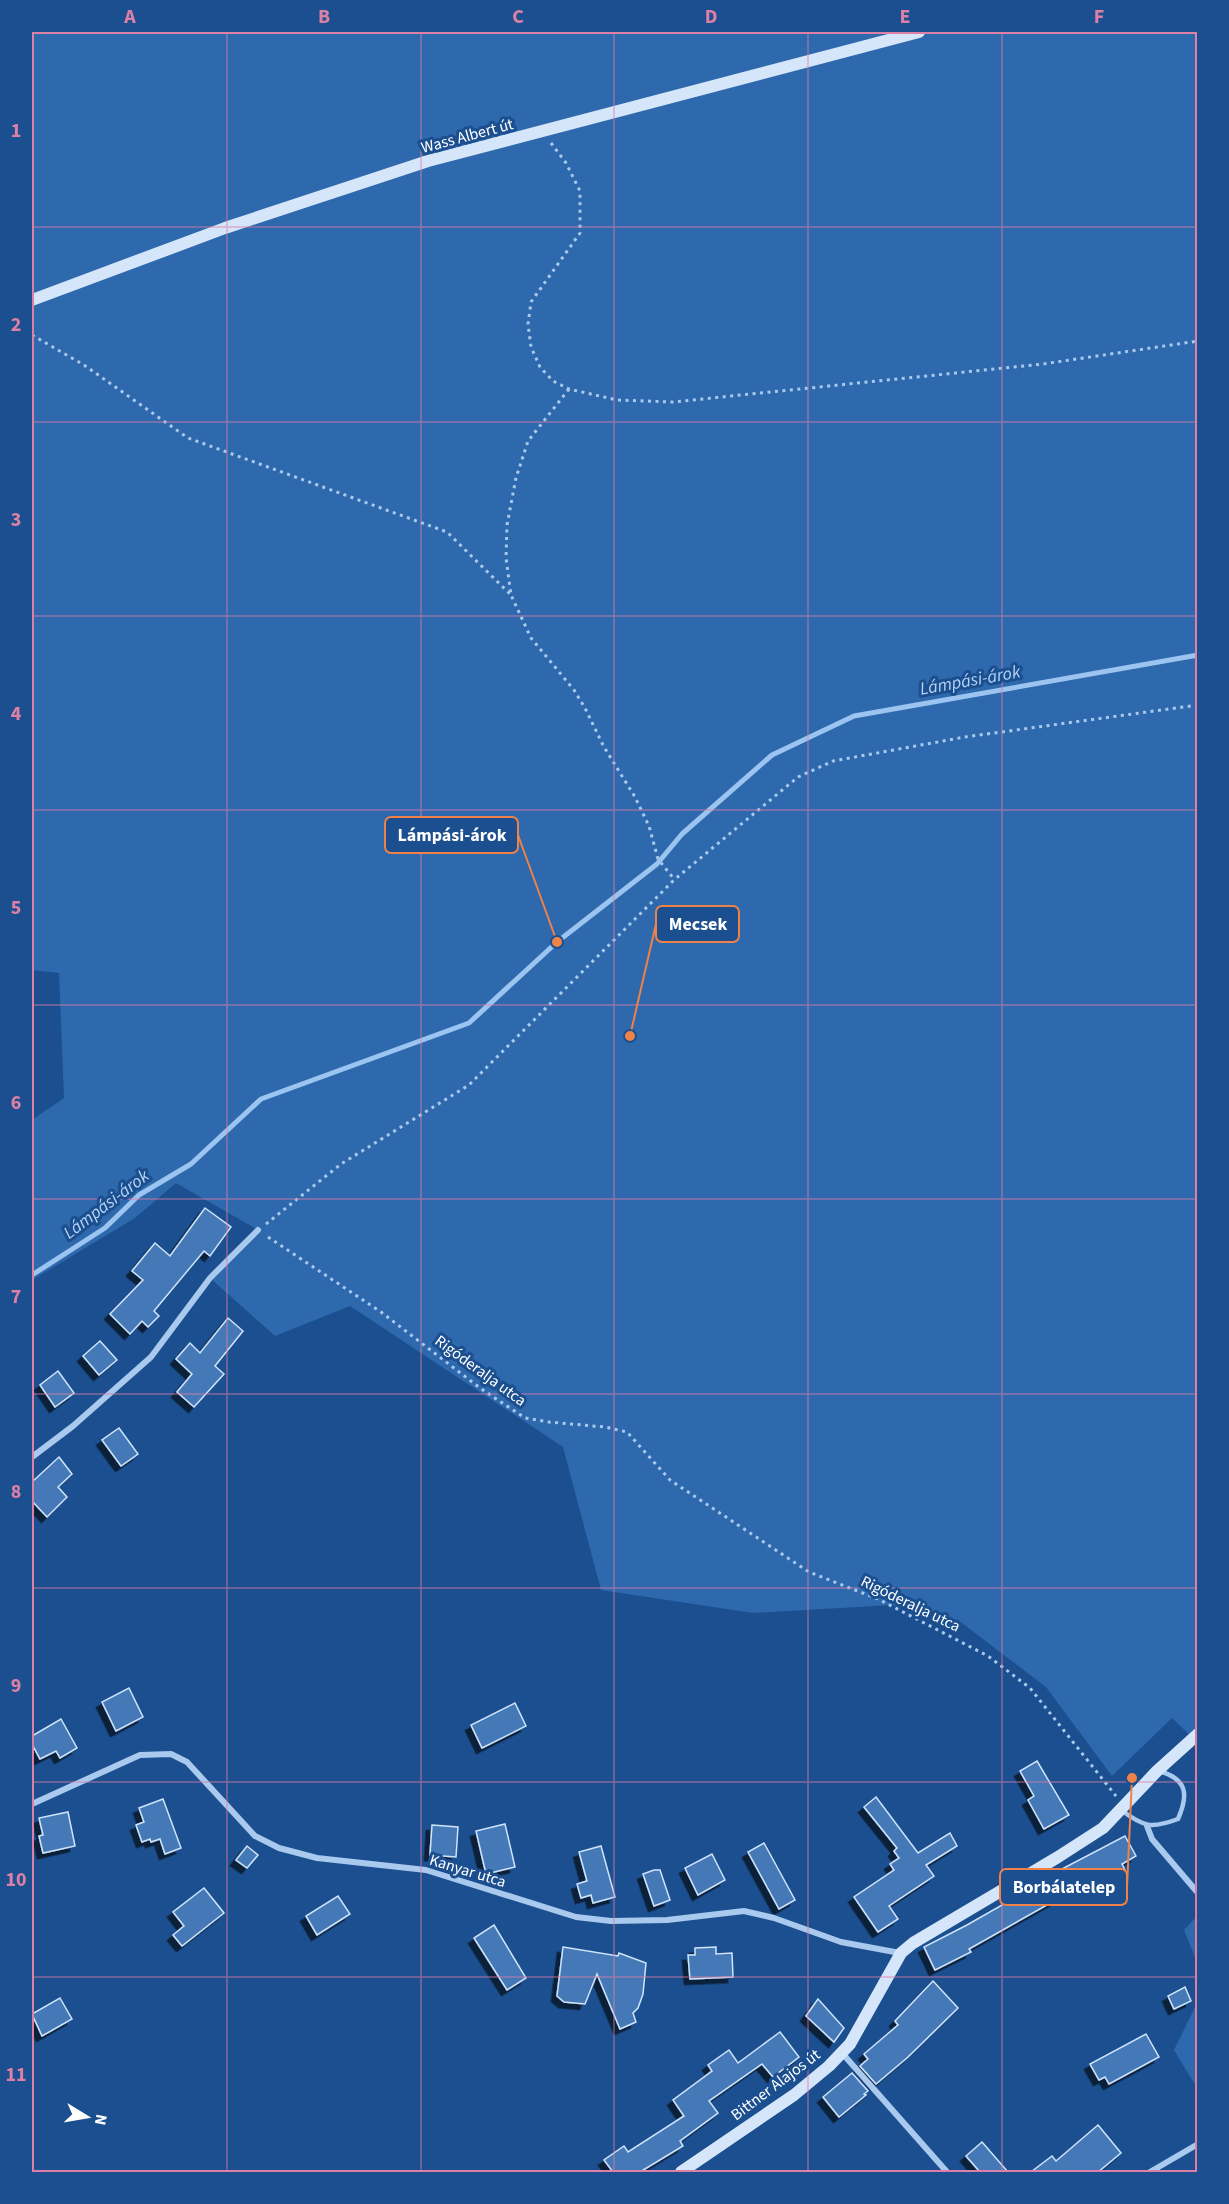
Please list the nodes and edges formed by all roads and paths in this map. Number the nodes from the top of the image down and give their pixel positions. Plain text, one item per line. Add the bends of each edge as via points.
1 (919, 32) edge
2 (543, 132) junction
3 (32, 300) edge
4 (32, 335) edge
5 (1197, 341) edge
6 (569, 389) junction
7 (511, 595) junction
8 (1197, 705) edge
9 (674, 879) junction
10 (258, 1230) junction
11 (32, 1457) edge
12 (1197, 1734) edge
13 (1157, 1771) junction
14 (32, 1804) edge
15 (1123, 1808) junction
16 (1147, 1826) junction
17 (1197, 1893) edge
18 (901, 1953) junction
19 (842, 2053) junction
20 (1197, 2144) edge
21 (681, 2172) edge
22 (947, 2172) edge
23 (1150, 2172) edge

1 - 2 street, Wass Albert út
2 - 3 street, Wass Albert út via 406,169 225,228
2 - 6 path via 566,163 580,191 580,233 531,302 528,324 531,348 540,367 553,381
4 - 7 path via 84,365 188,438 447,532
5 - 6 path via 1043,364 673,402 617,400
6 - 7 path via 528,441 516,478 506,547
7 - 9 path via 531,638 585,708 635,797 649,826 658,859
8 - 9 path via 965,737 833,761 798,777
9 - 10 path via 469,1084 341,1164
10 - 11 street via 210,1278 151,1357
10 - 15 path, Rigóderalja utca via 381,1312 525,1418 627,1432 670,1480 809,1572 878,1599 988,1656 1030,1688
12 - 13 street, Bittner Alajos út
13 - 15 street, Bittner Alajos út
13 - 16 lane via 1173,1775 1180,1782 1185,1791 1184,1806 1178,1819 1161,1826
14 - 18 street, Kanyar utca via 140,1755 171,1754 187,1762 255,1836 279,1848 328,1859 426,1870 576,1917 667,1920 744,1911 841,1942
15 - 16 lane
15 - 18 street, Bittner Alajos út via 1103,1828
16 - 17 street via 1152,1839
18 - 19 street, Bittner Alajos út
19 - 21 street, Bittner Alajos út via 794,2095
19 - 22 street
20 - 23 street

